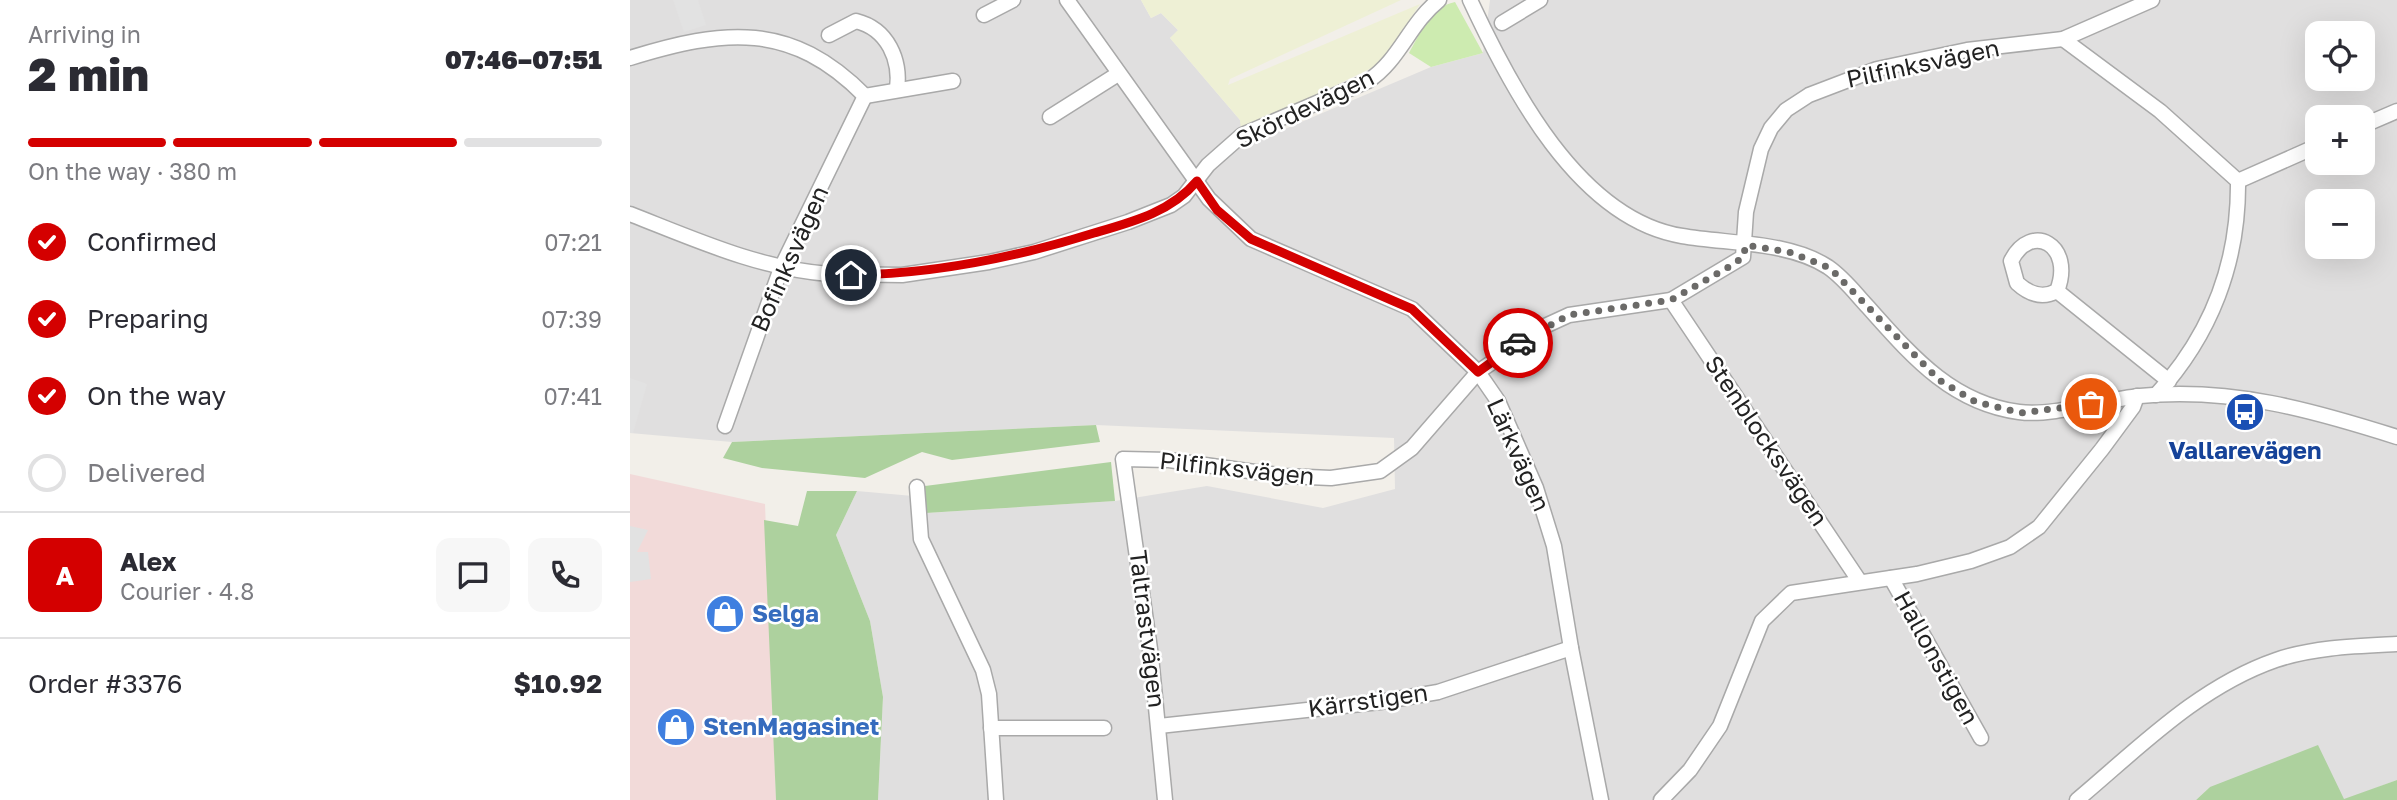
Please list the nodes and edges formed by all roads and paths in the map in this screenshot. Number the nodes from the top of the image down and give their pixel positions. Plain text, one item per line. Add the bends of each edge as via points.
1 (1013, 0) edge
2 (1067, 0) edge
3 (1438, 0) edge
4 (1470, 0) edge
5 (1540, 0) edge
6 (2152, 0) edge
7 (984, 15) dead end
8 (1502, 23) dead end
9 (829, 35) dead end
10 (2063, 38) junction
11 (630, 58) edge
12 (1118, 74) junction
13 (953, 81) dead end
14 (897, 90) junction
15 (865, 96) junction
16 (2397, 111) edge
17 (1049, 117) dead end
18 (2375, 120) edge
19 (2305, 151) edge
20 (1197, 181) junction
21 (2238, 181) junction
22 (630, 214) edge
23 (1746, 245) junction
24 (781, 268) junction
25 (2057, 291) dead end
26 (1671, 300) junction
27 (1478, 372) junction
28 (2169, 381) junction
29 (2156, 394) junction
30 (2137, 396) junction
31 (725, 426) dead end
32 (2397, 437) edge
33 (1124, 459) joint
34 (917, 487) dead end
35 (1891, 578) junction
36 (1860, 582) junction
37 (2397, 644) edge
38 (1570, 648) junction
39 (1159, 726) junction
40 (1104, 727) dead end
41 (991, 728) junction
42 (1981, 738) dead end
43 (996, 800) edge
44 (1165, 800) edge
45 (1601, 800) edge
46 (1661, 800) edge
47 (2077, 800) edge

1 - 7 street
2 - 12 street, Lärkvägen
3 - 20 street, Skördevägen via 1385,70 1242,135 1223,149
4 - 23 street via 1543,132 1594,192 1655,230
5 - 8 street
6 - 10 street, Pilfinksvägen
9 - 14 street via 856,21 878,32 896,58
10 - 21 street via 2160,111
10 - 23 street, Pilfinksvägen via 1967,50 1877,69 1809,94 1786,110 1761,149 1746,212
11 - 15 street via 713,37 745,36 800,48 825,61
12 - 17 street
12 - 20 street, Lärkvägen
13 - 14 street
14 - 15 street
15 - 24 street, Bofinksvägen
16 - 18 street
19 - 21 street
20 - 24 street, Skördevägen via 1171,205 1034,252 902,275
20 - 27 street, Lärkvägen via 1217,210 1251,239 1412,309
21 - 28 street via 2235,243 2227,274 2194,344
22 - 24 street, Skördevägen
23 - 26 street, Pilfinksvägen via 1743,257
23 - 30 street via 1789,252 1830,268 1939,380 1976,402 2021,413
24 - 31 street, Bofinksvägen
25 - 28 street
26 - 27 street, Pilfinksvägen via 1569,315 1525,338
26 - 36 street, Stenblocksvägen
27 - 33 street, Pilfinksvägen via 1412,447 1394,463 1365,475 1285,476 1169,460
27 - 38 street, Lärkvägen via 1510,426 1545,513
28 - 29 street
29 - 30 street
29 - 32 street via 2191,393 2285,404
30 - 35 street via 2102,449 2039,527 2010,547 1971,561
33 - 39 street, Taltrastvägen
34 - 41 street via 921,539 983,670
35 - 36 street
35 - 42 street, Hallonstigen
36 - 46 street via 1791,593 1762,621 1720,726 1690,770
37 - 47 street via 2301,653 2234,677 2192,704
38 - 39 street, Kärrstigen via 1438,692
38 - 45 street, Lärkvägen
39 - 44 street, Taltrastvägen
40 - 41 street
41 - 43 street

